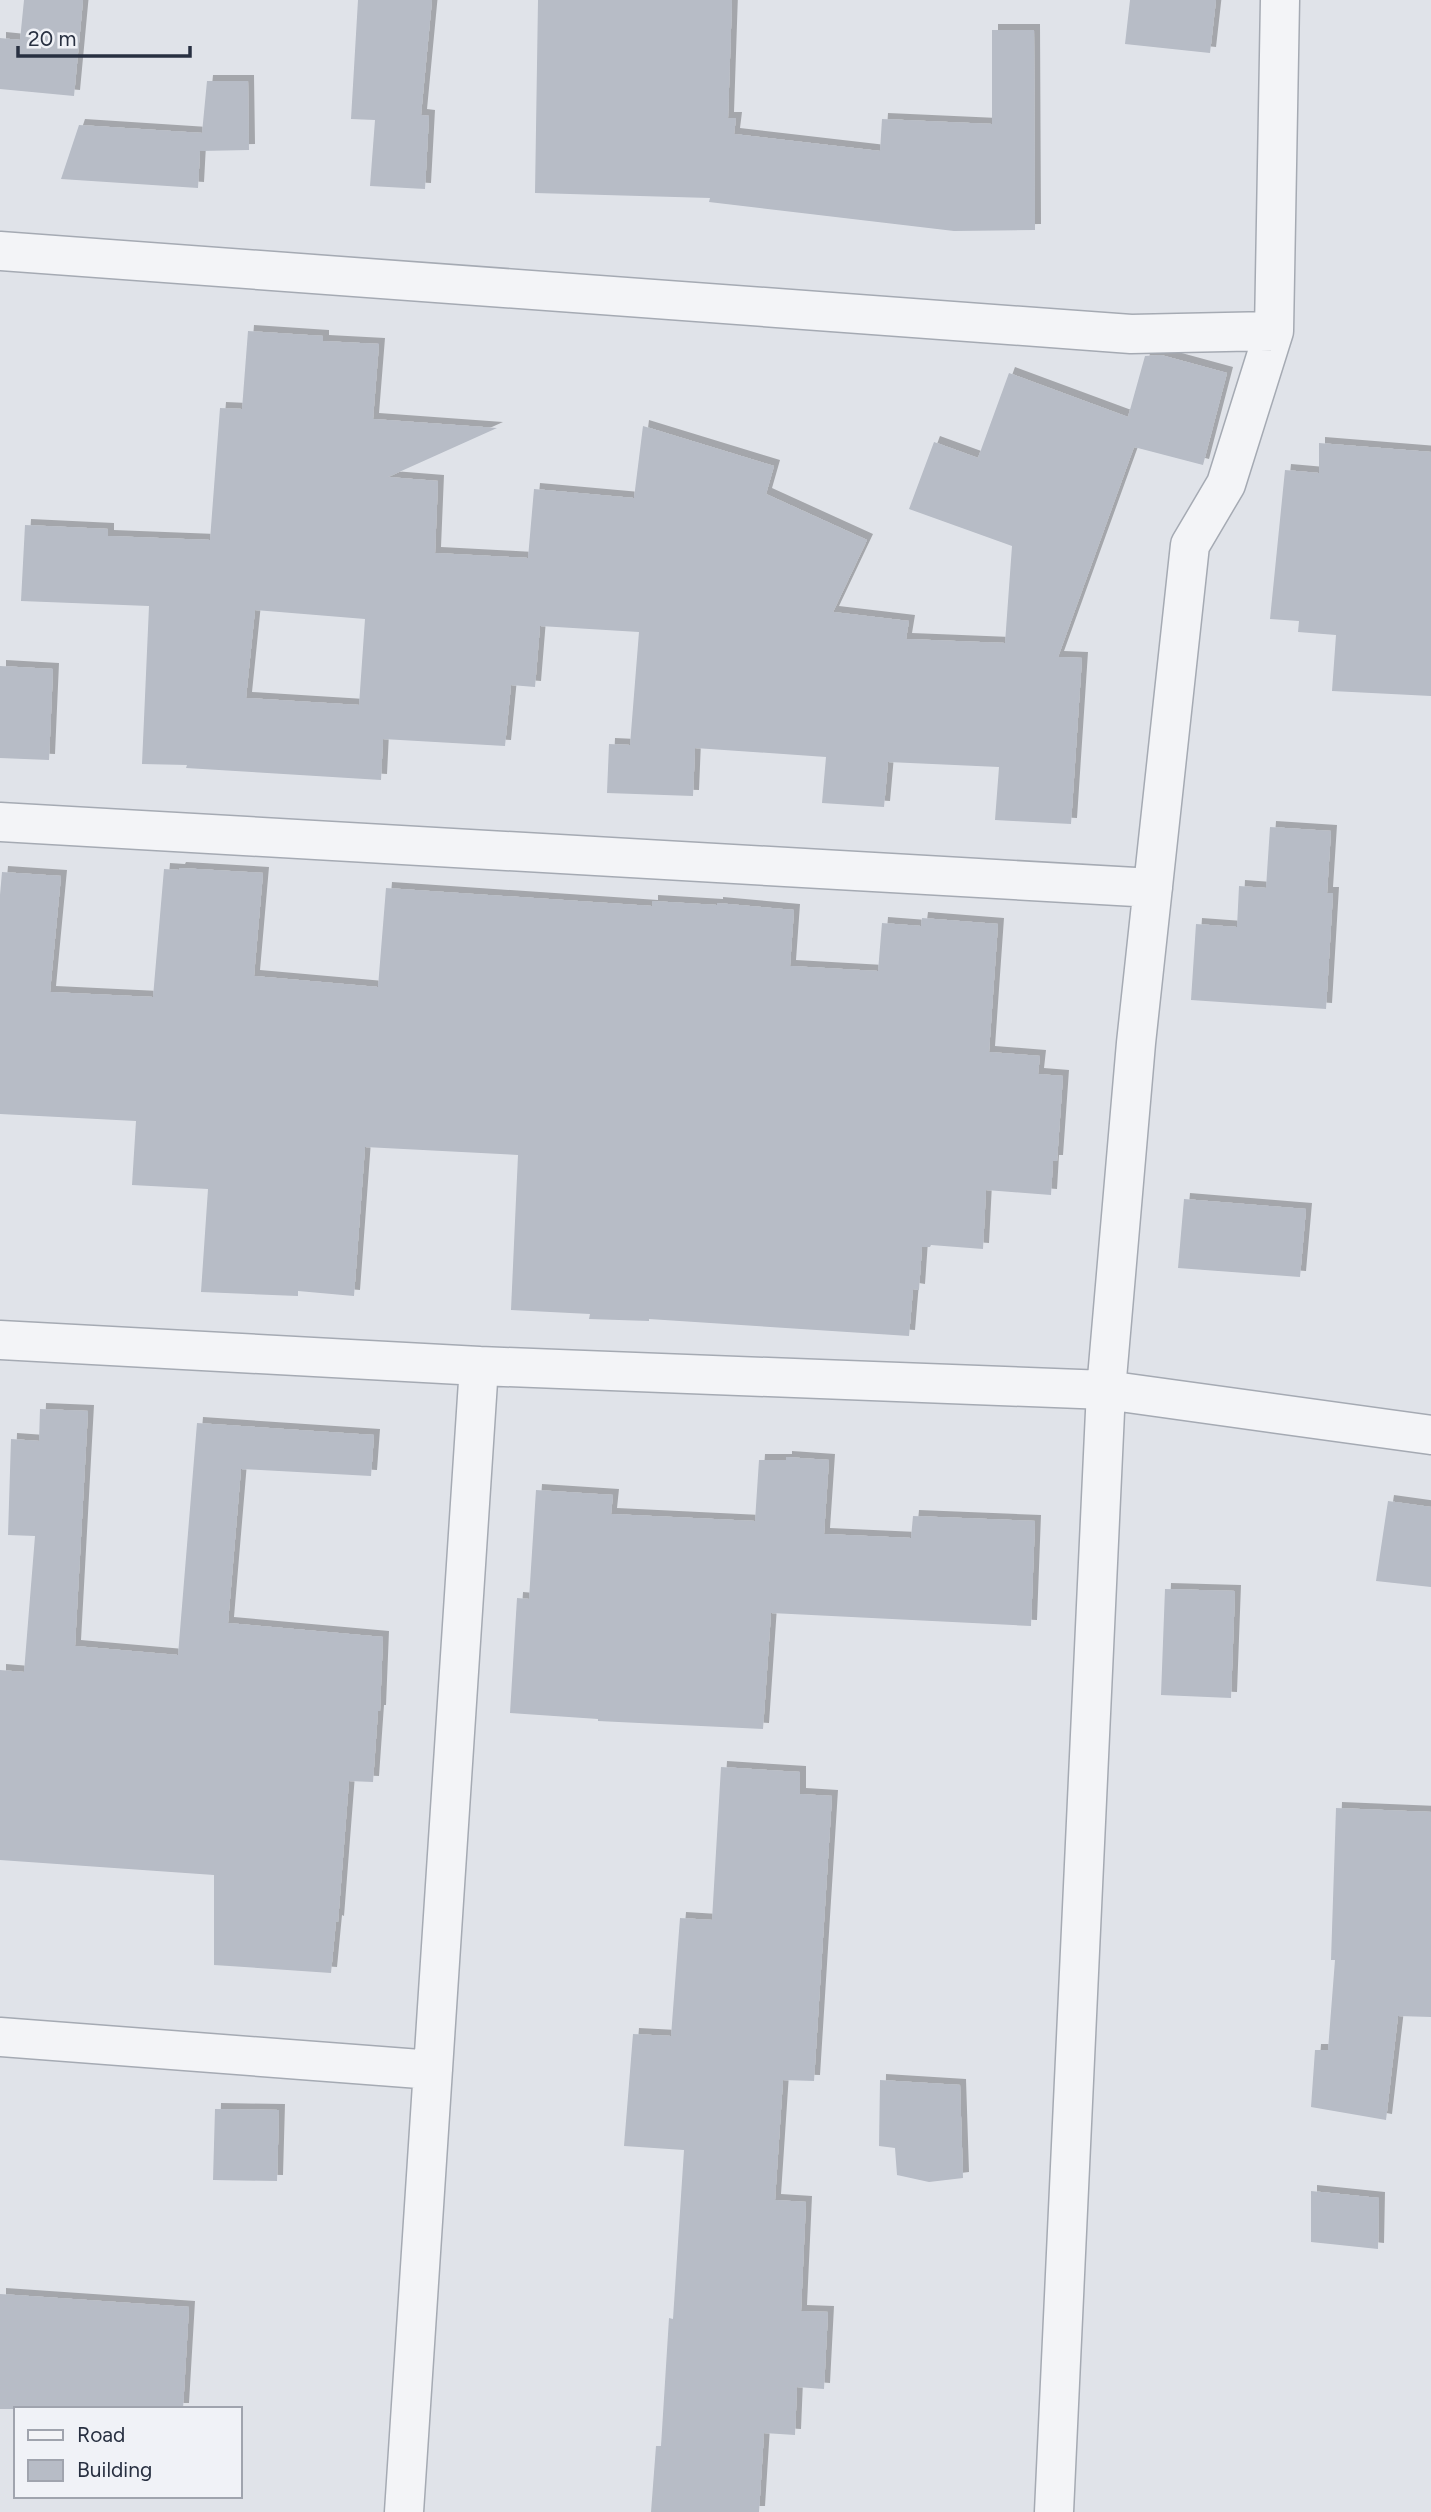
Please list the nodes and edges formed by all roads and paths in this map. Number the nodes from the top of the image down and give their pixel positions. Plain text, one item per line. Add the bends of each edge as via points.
1 (1280, 0) edge
2 (0, 251) edge
3 (1274, 331) junction
4 (0, 822) edge
5 (1153, 888) junction
6 (0, 1340) edge
7 (479, 1366) junction
8 (1106, 1390) junction
9 (1431, 1435) edge
10 (0, 2037) edge
11 (433, 2070) junction
12 (404, 2512) edge
13 (1054, 2512) edge

1 - 3 street
2 - 3 street via 1131,334
3 - 5 street via 1226,484 1190,545
4 - 5 street
5 - 8 street
6 - 7 street
7 - 8 street
7 - 11 street
8 - 9 street
8 - 13 street
10 - 11 street
11 - 12 street

